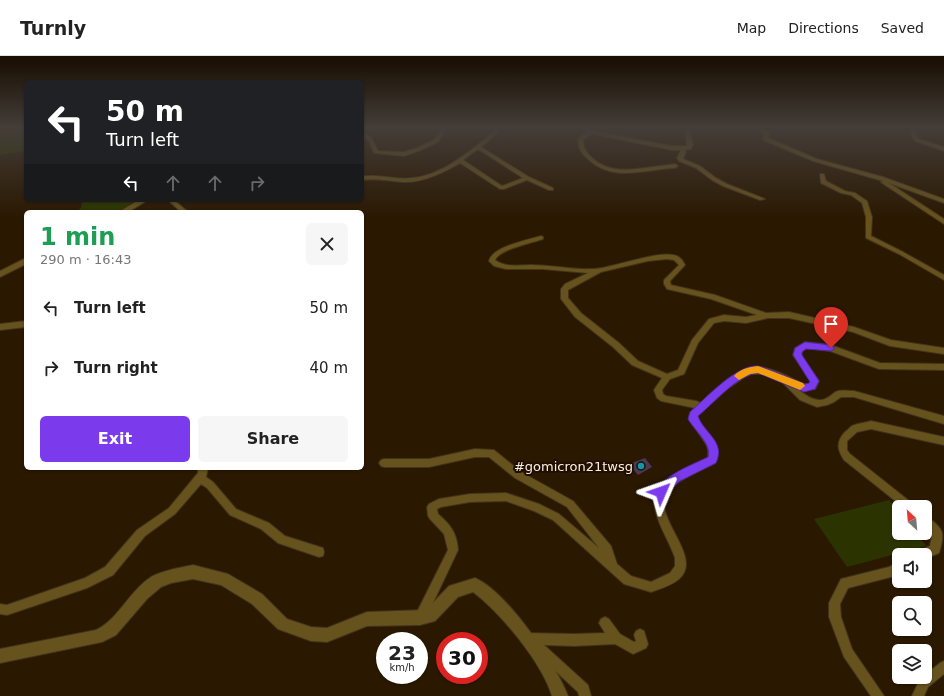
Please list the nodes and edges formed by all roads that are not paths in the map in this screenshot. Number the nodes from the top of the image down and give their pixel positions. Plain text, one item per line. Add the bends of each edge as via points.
1 (462, 158) edge
2 (496, 158) edge
3 (590, 158) edge
4 (680, 158) edge
5 (810, 158) edge
6 (459, 160) junction
7 (675, 166) dead end
8 (822, 175) dead end
9 (364, 178) edge
10 (528, 178) junction
11 (881, 178) junction
12 (551, 189) dead end
13 (762, 199) dead end
14 (944, 201) edge
15 (140, 202) edge
16 (173, 202) edge
17 (126, 210) edge
18 (183, 210) edge
19 (944, 222) edge
20 (542, 238) dead end
21 (24, 262) edge
22 (600, 270) junction
23 (0, 274) edge
24 (944, 278) edge
25 (768, 316) junction
26 (24, 324) edge
27 (0, 326) edge
28 (944, 351) edge
29 (944, 367) edge
30 (667, 376) junction
31 (782, 378) junction
32 (702, 407) junction
33 (944, 420) edge
34 (944, 441) edge
35 (384, 463) dead end
36 (202, 473) edge
37 (901, 500) edge
38 (932, 528) edge
39 (932, 550) edge
40 (319, 552) dead end
41 (614, 568) junction
42 (892, 571) edge
43 (0, 609) edge
44 (420, 618) junction
45 (605, 623) dead end
46 (640, 636) dead end
47 (616, 638) junction
48 (528, 639) junction
49 (0, 656) edge
50 (944, 667) edge
51 (560, 696) edge
52 (585, 696) edge
53 (878, 696) edge
54 (918, 696) edge

1 - 6 street
2 - 10 street
3 - 7 street via 607,169 622,172
4 - 13 street via 725,185
5 - 11 street
6 - 9 street via 437,172 412,180
6 - 10 street via 502,188
8 - 24 street via 823,182 853,194 865,202 870,217 868,237
10 - 12 street
11 - 14 street
11 - 19 street
15 - 17 street
16 - 18 street
20 - 22 street via 500,251 492,257 492,261 506,267 567,271
21 - 23 street
22 - 25 street via 651,258 679,259 682,264 667,280 669,287 713,297
22 - 30 street via 567,286 564,289 565,299 578,315 636,363
25 - 28 street via 802,317 854,330 890,343
25 - 30 street via 746,320 712,320 695,342 681,372 675,376
26 - 27 street
29 - 31 street via 890,368 831,348 805,345 798,350 798,355 815,381 812,387 804,388
30 - 32 street via 658,390 660,396
31 - 32 street via 758,370 749,371 735,378
31 - 33 street via 797,394 808,401 824,404 831,402 839,394 854,394
32 - 41 street via 693,415 693,419 712,444 712,460 676,478 661,492 658,501 664,522 682,559 681,568 676,575 651,587 628,580
34 - 37 street via 871,425 854,429 843,440 843,451 847,457
35 - 41 street via 429,463 475,453 491,453 518,475 570,504 607,550
36 - 40 street via 233,512 265,526 282,540
36 - 43 street via 172,511 141,533 109,571 87,583 7,610
38 - 39 street via 937,533 935,549
41 - 44 street via 556,517 536,507 506,497 470,498 439,503 432,507 433,516 449,530 453,550
42 - 53 street via 845,583 834,603 835,617 848,653
44 - 48 street via 430,616 454,591 475,585 486,592
44 - 49 street via 367,619 327,635 311,634 283,624 257,599 224,579 193,572 156,582 142,594 111,630 97,637
45 - 47 street
46 - 47 street via 642,644 633,648
47 - 48 street
48 - 51 street via 554,679
48 - 52 street via 584,689
50 - 54 street via 924,683

